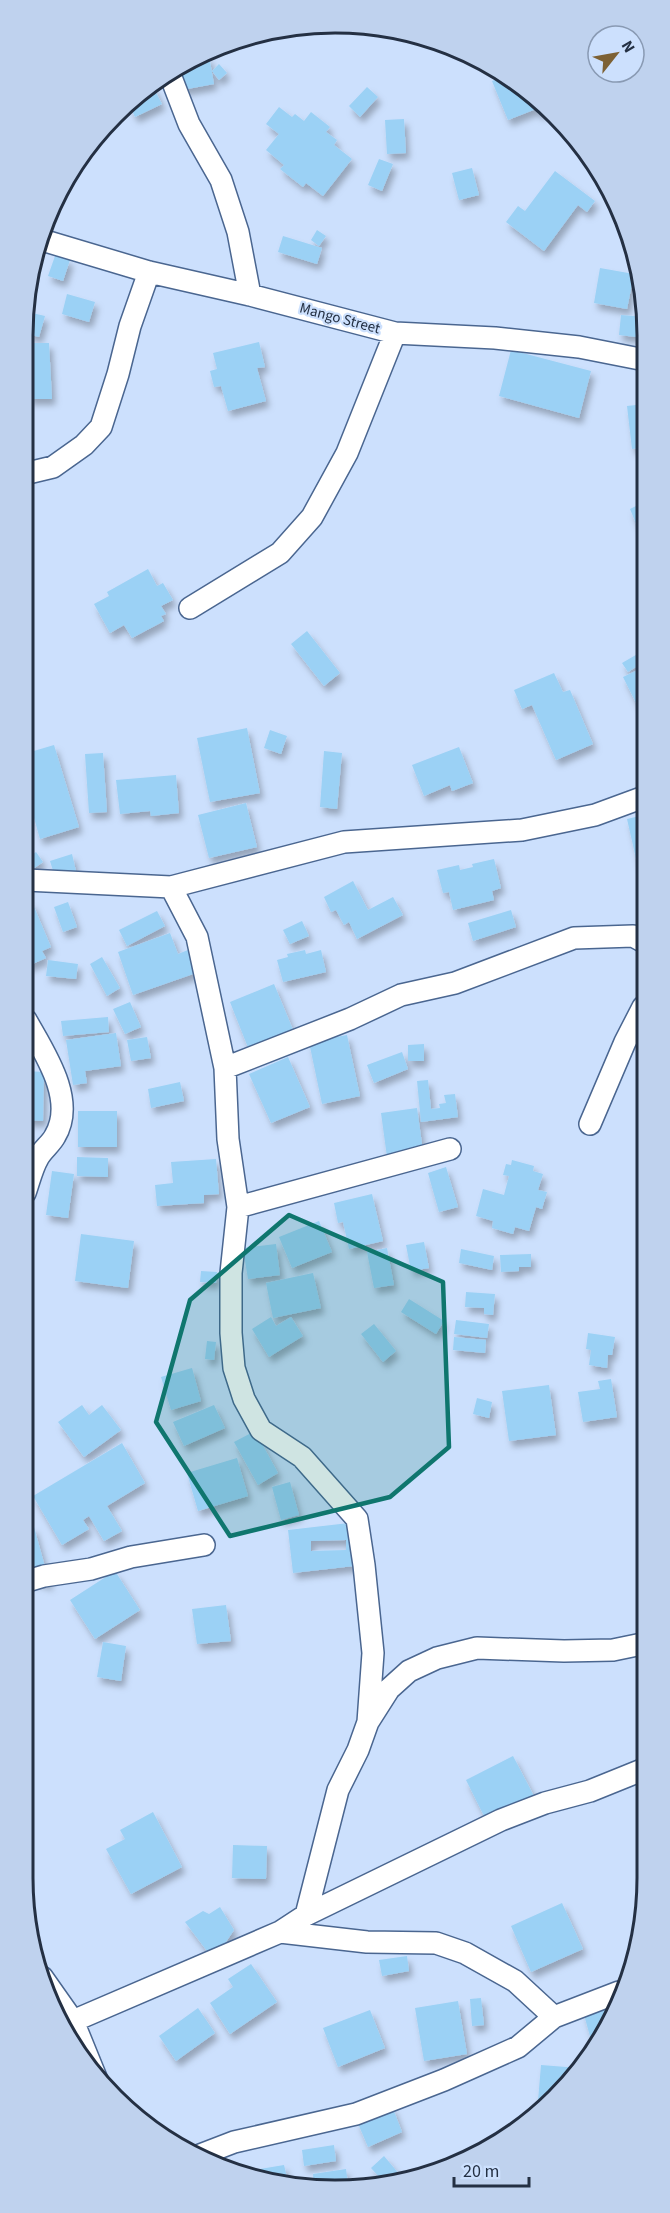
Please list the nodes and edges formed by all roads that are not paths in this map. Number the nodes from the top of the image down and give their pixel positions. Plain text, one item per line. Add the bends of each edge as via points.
1 (172, 81) edge
2 (48, 242) edge
3 (150, 272) junction
4 (250, 295) junction
5 (395, 333) junction
6 (637, 358) edge
7 (33, 472) edge
8 (190, 608) dead end
9 (637, 800) edge
10 (33, 880) edge
11 (171, 887) junction
12 (637, 938) edge
13 (637, 1019) edge
14 (33, 1032) edge
15 (225, 1068) junction
16 (590, 1124) dead end
17 (450, 1149) dead end
18 (33, 1171) edge
19 (238, 1208) junction
20 (204, 1545) dead end
21 (33, 1579) edge
22 (637, 1645) edge
23 (368, 1722) junction
24 (637, 1772) edge
25 (306, 1915) junction
26 (280, 1932) junction
27 (614, 1994) edge
28 (60, 2003) edge
29 (554, 2017) junction
30 (73, 2022) junction
31 (81, 2041) edge
32 (208, 2152) edge

1 - 4 street via 189,124 221,180 238,232
2 - 3 street, Mango Street
3 - 4 street, Mango Street
3 - 7 street via 101,427 52,468
4 - 5 street, Mango Street
5 - 6 street, Mango Street via 495,338 579,347
5 - 8 street via 347,453 312,517 280,553
9 - 11 street via 595,815 522,830 344,842
10 - 11 street
11 - 15 street via 197,937
12 - 15 street via 574,938 455,983 401,995
13 - 16 street
14 - 18 street via 49,1059 62,1113 56,1136 38,1158
15 - 19 street via 228,1139
17 - 19 street
19 - 23 street via 231,1273 234,1368 244,1399 261,1430 302,1457 357,1519 373,1653
20 - 21 street
22 - 23 street via 564,1651 477,1648 437,1658 409,1671 389,1689
23 - 25 street via 338,1790
24 - 25 street via 501,1820
25 - 26 street
26 - 29 street via 436,1943 465,1953 515,1981
26 - 30 street
27 - 29 street
28 - 30 street
29 - 32 street via 518,2047 444,2080 356,2114 234,2142
30 - 31 street

